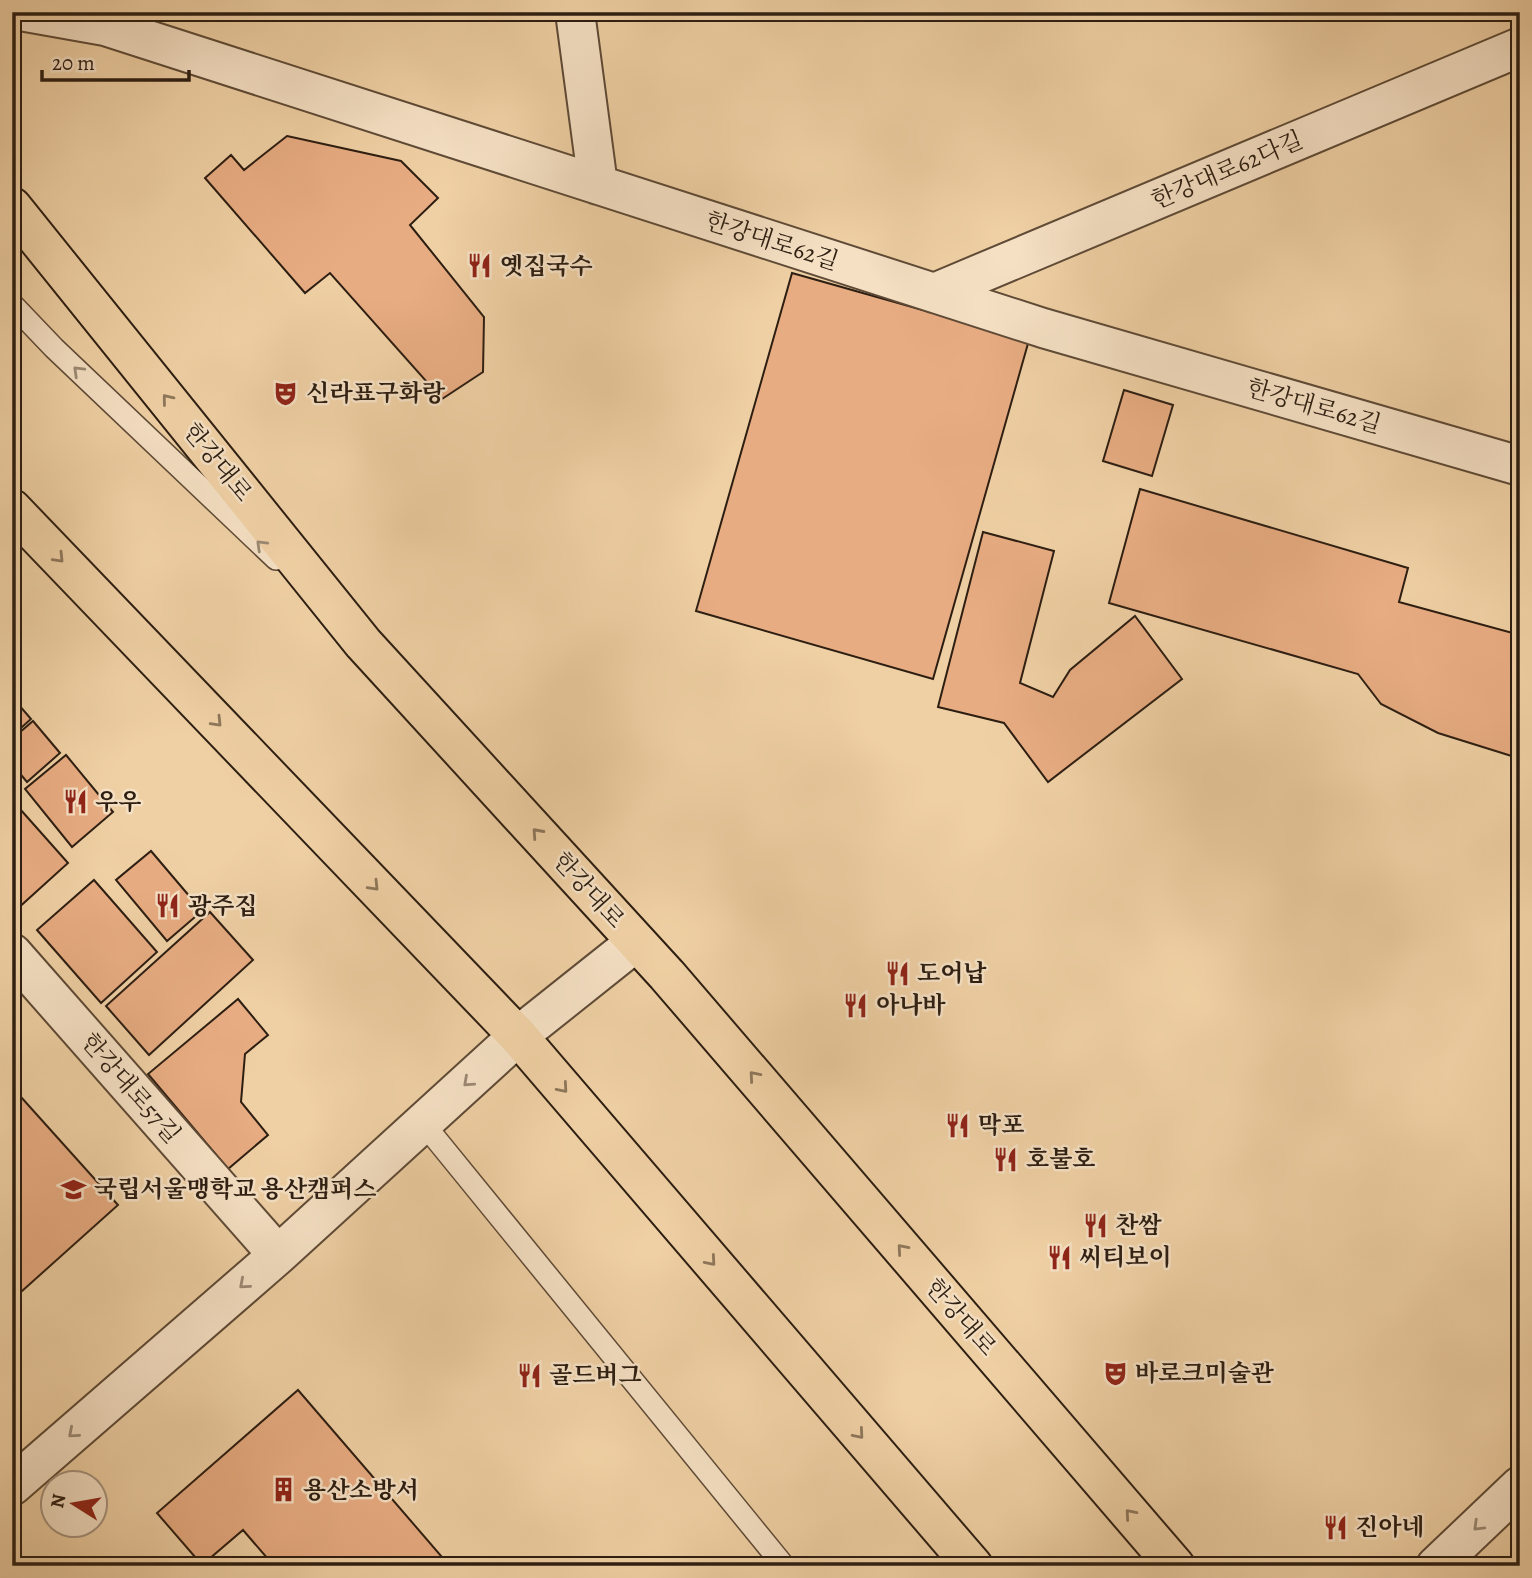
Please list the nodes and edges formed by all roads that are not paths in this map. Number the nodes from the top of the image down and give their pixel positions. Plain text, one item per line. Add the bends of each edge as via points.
1 (26, 12) edge
2 (575, 12) edge
3 (108, 19) edge
4 (1520, 47) edge
5 (598, 185) junction
6 (12, 207) edge
7 (934, 293) junction
8 (12, 304) edge
9 (1520, 466) edge
10 (12, 509) edge
11 (363, 643) junction
12 (636, 942) junction
13 (12, 953) edge
14 (518, 1037) junction
15 (423, 1123) junction
16 (278, 1255) junction
17 (12, 1486) edge
18 (1520, 1486) edge
19 (784, 1566) edge
20 (972, 1566) edge
21 (1175, 1566) edge
22 (1436, 1566) edge

1 - 3 street, 한강대로62길
2 - 5 street
3 - 5 street, 한강대로62길
4 - 7 street, 한강대로62다길
5 - 7 street, 한강대로62길
11 -> 6 main road, 한강대로
7 - 9 street, 한강대로62길
11 -> 8 lane
10 -> 14 main road
12 -> 11 main road, 한강대로
12 - 14 street
21 -> 12 main road, 한강대로
13 - 16 street, 한강대로57길
14 -> 15 street
14 -> 20 main road
15 - 16 street
15 - 19 lane
16 -> 17 street
18 -> 22 street

